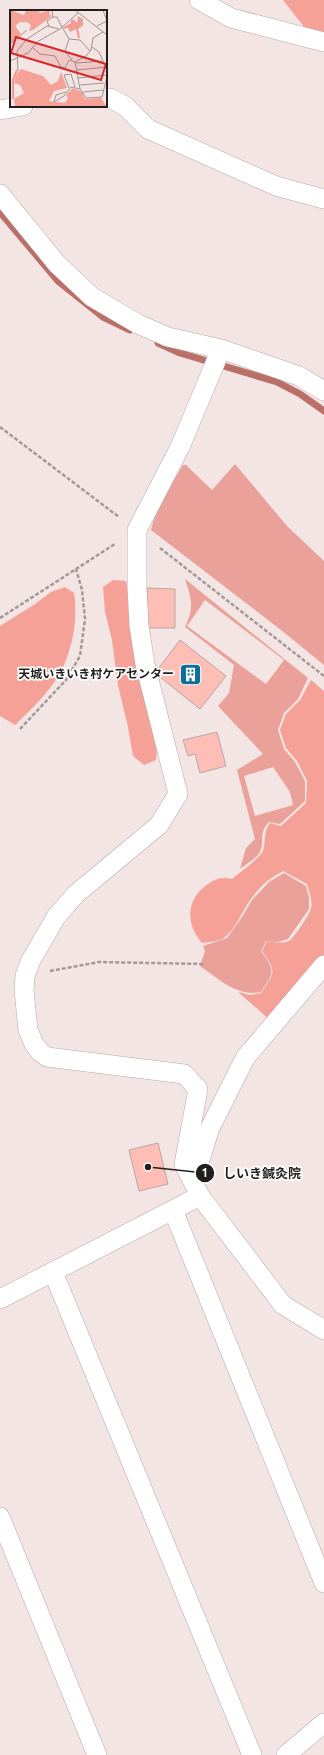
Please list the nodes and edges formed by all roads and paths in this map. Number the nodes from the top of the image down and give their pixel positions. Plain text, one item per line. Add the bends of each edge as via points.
1 (199, 0) edge
2 (324, 42) edge
3 (107, 98) edge
4 (17, 107) edge
5 (0, 110) edge
6 (0, 194) edge
7 (324, 198) edge
8 (216, 359) junction
9 (324, 391) edge
10 (0, 427) edge
11 (137, 530) junction
12 (76, 569) junction
13 (0, 618) edge
14 (324, 676) edge
15 (20, 729) dead end
16 (204, 964) dead end
17 (324, 964) edge
18 (25, 976) junction
19 (196, 1189) junction
20 (173, 1210) junction
21 (53, 1272) junction
22 (0, 1299) edge
23 (324, 1330) edge
24 (0, 1517) edge
25 (324, 1584) edge
26 (324, 1723) edge
27 (96, 1755) edge
28 (252, 1755) edge
29 (286, 1755) edge

1 - 2 street via 231,18
3 - 7 street via 125,106 148,129 276,186
4 - 5 street
6 - 8 street via 57,264 92,297 138,324
8 - 9 street via 299,376
8 - 11 street via 180,447
10 - 11 path
11 - 12 path
11 - 14 path
11 - 18 street via 139,626 145,664 178,794 159,825 76,894 56,917 30,962
12 - 13 path
12 - 15 path via 82,590 85,619 80,656 66,680
16 - 18 path via 99,962
17 - 19 street via 245,1058 210,1128
18 - 19 street via 28,1030 34,1044 47,1057 184,1074 198,1089 184,1164
19 - 20 street
19 - 23 street via 283,1305
20 - 21 street
20 - 25 street
21 - 22 street
21 - 28 street
24 - 27 street
26 - 29 street

